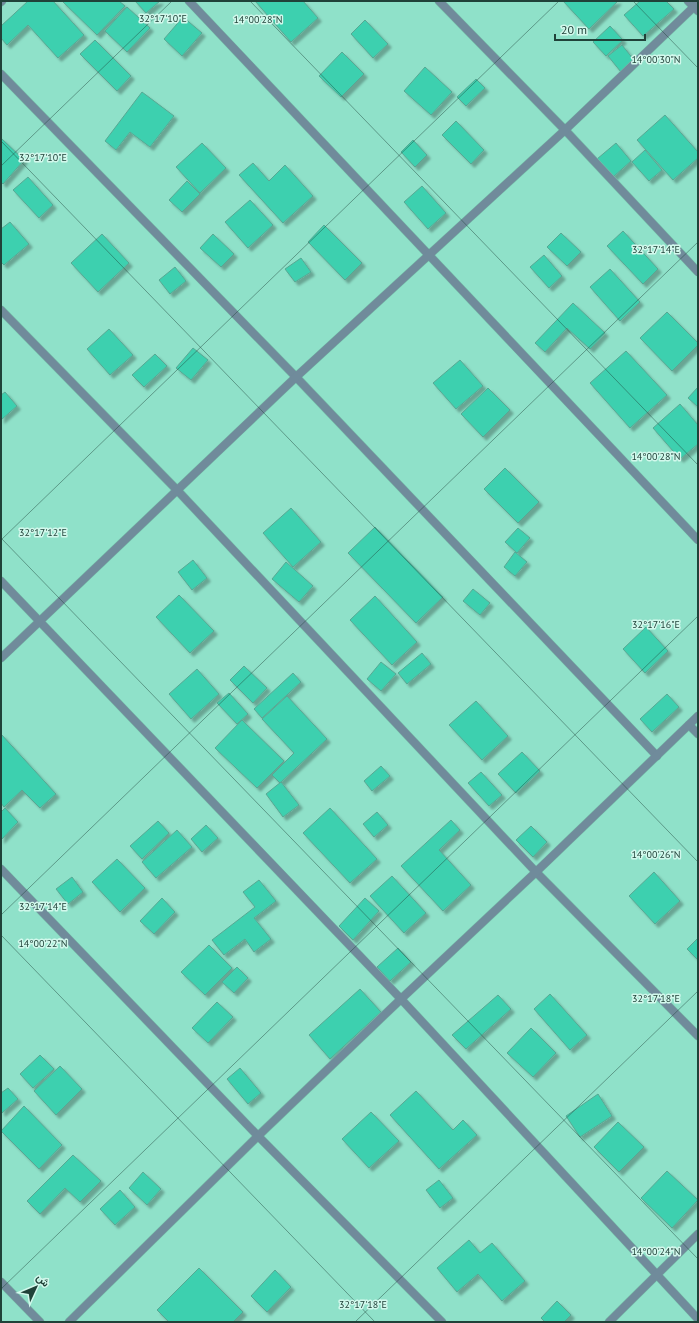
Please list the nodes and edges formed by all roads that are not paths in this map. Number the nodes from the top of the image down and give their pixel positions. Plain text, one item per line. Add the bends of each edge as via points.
1 (189, 1) edge
2 (439, 1) edge
3 (695, 5) edge
4 (1, 74) edge
5 (565, 130) junction
6 (429, 254) junction
7 (698, 272) edge
8 (1, 310) edge
9 (296, 376) junction
10 (177, 490) junction
11 (698, 540) edge
12 (1, 581) edge
13 (41, 621) junction
14 (1, 658) edge
15 (698, 716) edge
16 (689, 725) junction
17 (698, 734) edge
18 (657, 756) junction
19 (1, 869) edge
20 (536, 872) junction
21 (401, 999) junction
22 (698, 1036) edge
23 (258, 1136) junction
24 (698, 1234) edge
25 (657, 1274) junction
26 (1, 1282) edge
27 (698, 1319) edge
28 (40, 1322) edge
29 (69, 1322) edge
30 (442, 1322) edge
31 (609, 1322) edge

1 - 6 street
2 - 5 street
3 - 5 street
4 - 9 street
5 - 6 street
5 - 7 street
6 - 9 street
6 - 11 street
8 - 10 street
9 - 10 street
9 - 18 street
10 - 13 street
10 - 20 street
12 - 13 street
13 - 14 street
13 - 21 street
15 - 16 street
16 - 17 street
16 - 18 street
18 - 20 street
19 - 23 street
20 - 21 street
20 - 22 street
21 - 23 street
21 - 25 street
23 - 29 street
23 - 30 street
24 - 25 street
25 - 27 street
25 - 31 street
26 - 28 street

